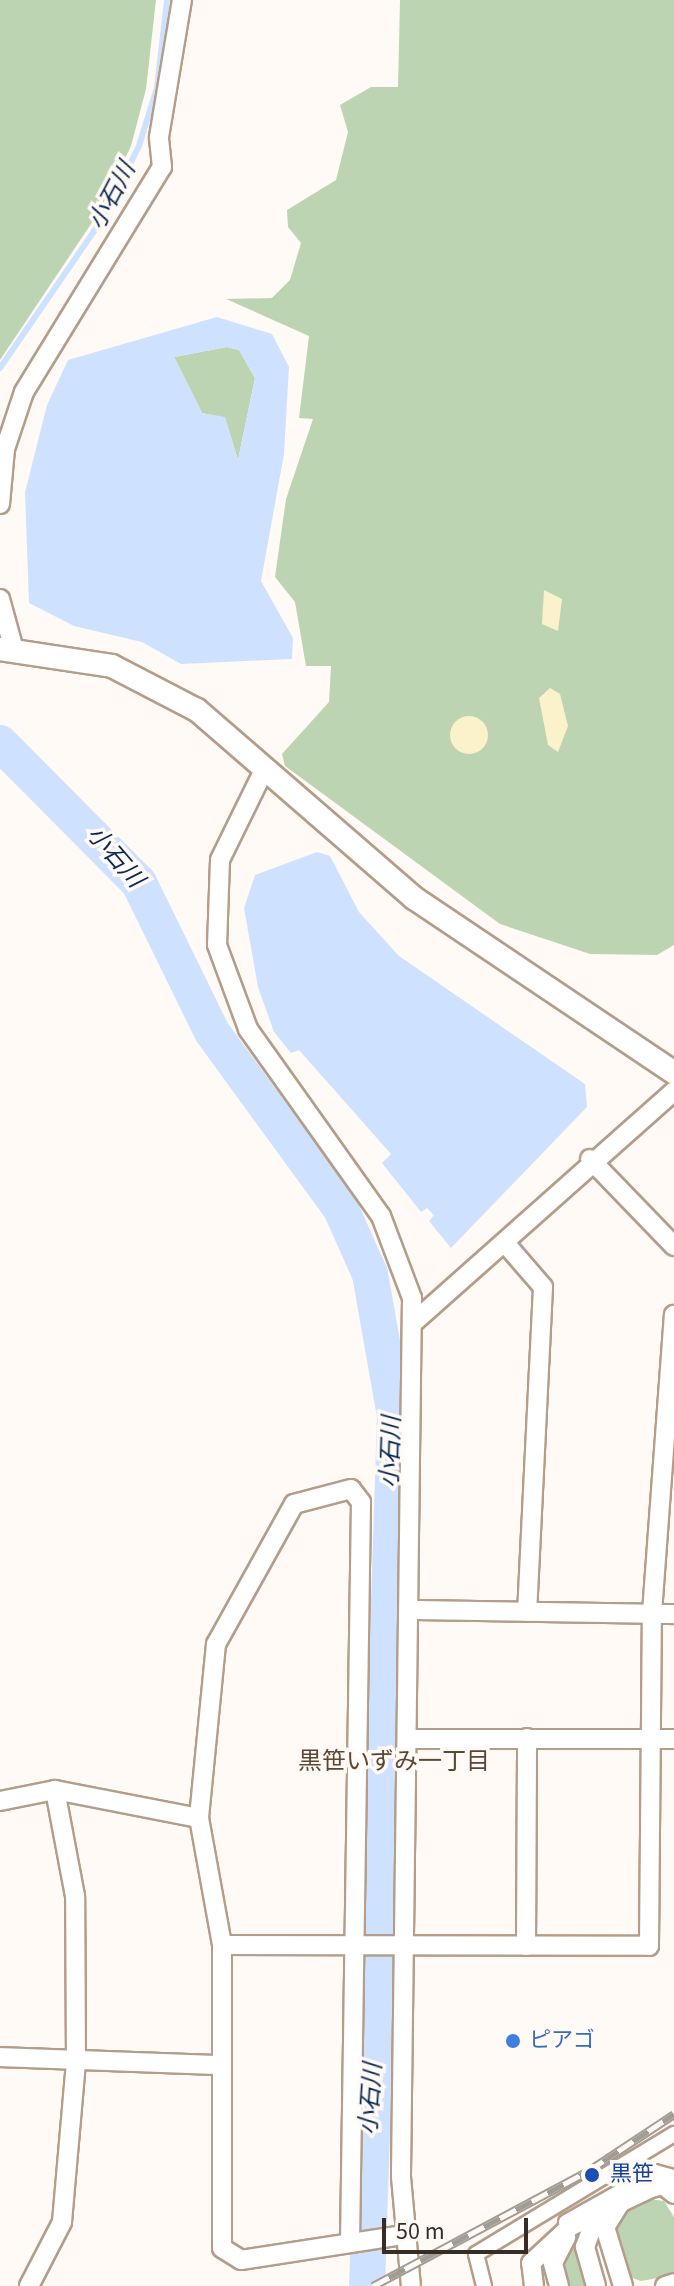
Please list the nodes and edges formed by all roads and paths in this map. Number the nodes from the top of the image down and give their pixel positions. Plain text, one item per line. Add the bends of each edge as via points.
1 (182, 0) edge
2 (0, 504) edge
3 (0, 599) edge
4 (7, 650) edge
5 (264, 770) junction
6 (674, 1073) edge
7 (674, 1091) edge
8 (590, 1159) junction
9 (505, 1243) junction
10 (674, 1246) edge
11 (674, 1315) edge
12 (414, 1322) junction
13 (409, 1610) junction
14 (527, 1612) junction
15 (652, 1613) junction
16 (674, 1614) edge
17 (527, 1738) junction
18 (411, 1739) junction
19 (674, 1739) edge
20 (653, 1740) junction
21 (55, 1790) junction
22 (0, 1801) edge
23 (199, 1818) junction
24 (358, 1944) junction
25 (397, 1944) junction
26 (222, 1945) junction
27 (526, 1946) junction
28 (0, 2057) edge
29 (76, 2061) junction
30 (221, 2065) junction
31 (674, 2134) edge
32 (674, 2177) edge
33 (674, 2194) edge
34 (620, 2203) junction
35 (592, 2216) junction
36 (395, 2236) junction
37 (354, 2243) junction
38 (674, 2283) edge
39 (29, 2286) edge
40 (411, 2286) edge
41 (484, 2286) edge
42 (527, 2286) edge
43 (534, 2286) edge
44 (559, 2286) edge
45 (596, 2286) edge
46 (623, 2286) edge
47 (665, 2286) edge

1 - 2 street via 159,137 162,167 24,392 5,449
3 - 4 street
4 - 5 street via 112,666 148,681 197,710
5 - 6 street via 414,898
5 - 12 street via 220,860 213,908 217,945 271,1068 387,1228
7 - 8 street
8 - 9 street
8 - 10 street
9 - 12 street
9 - 14 street via 543,1287
11 - 15 street
12 - 13 street
13 - 14 street
13 - 18 street
14 - 15 street
15 - 16 street
15 - 20 street
17 - 18 street
17 - 20 street
17 - 27 street
18 - 25 street
19 - 20 street
20 - 27 street via 649,1946
21 - 22 street
21 - 23 street
21 - 29 street via 75,1896
23 - 24 street via 218,1633 298,1499 357,1491
23 - 26 street
24 - 25 street
24 - 26 street
24 - 37 street
25 - 27 street
25 - 36 street
26 - 30 street
28 - 29 street
29 - 30 street
29 - 39 street via 62,2222
30 - 37 street via 224,2253 241,2260
31 - 41 street via 476,2254
32 - 42 street via 655,2172 585,2208 528,2259
33 - 34 street via 663,2185
34 - 35 street
34 - 46 street via 605,2227
35 - 43 street via 537,2255
35 - 44 street via 556,2249
35 - 45 street via 585,2247
36 - 37 street
36 - 40 street
38 - 47 street

